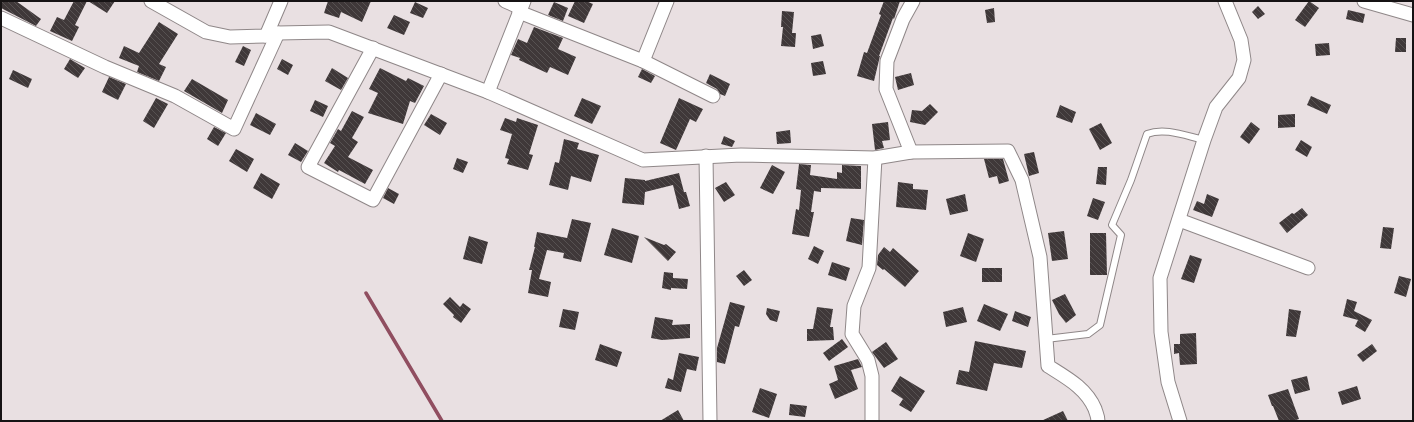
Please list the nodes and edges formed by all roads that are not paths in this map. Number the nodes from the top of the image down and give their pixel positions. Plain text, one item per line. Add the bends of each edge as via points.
1 (151, 1) edge
2 (281, 1) edge
3 (505, 1) edge
4 (667, 1) edge
5 (913, 1) edge
6 (1225, 1) edge
7 (1364, 1) edge
8 (521, 7) edge
9 (1413, 14) edge
10 (1, 18) edge
11 (272, 35) junction
12 (373, 48) junction
13 (643, 61) junction
14 (441, 74) junction
15 (488, 92) junction
16 (713, 96) dead end
17 (1204, 140) junction
18 (910, 152) junction
19 (706, 156) junction
20 (875, 158) junction
21 (1179, 220) junction
22 (1308, 268) dead end
23 (1046, 339) junction
24 (710, 421) edge
25 (872, 421) edge
26 (1098, 421) edge
27 (1180, 421) edge

1 - 11 street via 206,32 230,37
2 - 11 street
3 - 8 street
4 - 13 street
5 - 18 street via 903,19 887,61 886,89
6 - 17 street via 1241,40 1244,60 1239,78 1216,107
7 - 9 street
8 - 13 street
8 - 15 street
10 - 11 street via 105,67 175,96 234,129
11 - 12 street via 329,32
12 - 14 street
12 - 14 street via 308,167 373,200
13 - 16 street
14 - 15 street
15 - 19 street via 643,160
17 - 21 street
17 - 23 lane via 1164,131 1147,134 1112,224 1121,235 1100,325 1088,334
18 - 20 street
18 - 23 street via 1008,151 1022,180 1040,257
19 - 20 street
19 - 24 street
20 - 25 street via 869,268 854,306 852,334 868,360 872,376
21 - 22 street
21 - 27 street via 1160,278 1162,332 1168,382
23 - 26 street via 1048,366 1077,384 1091,399

